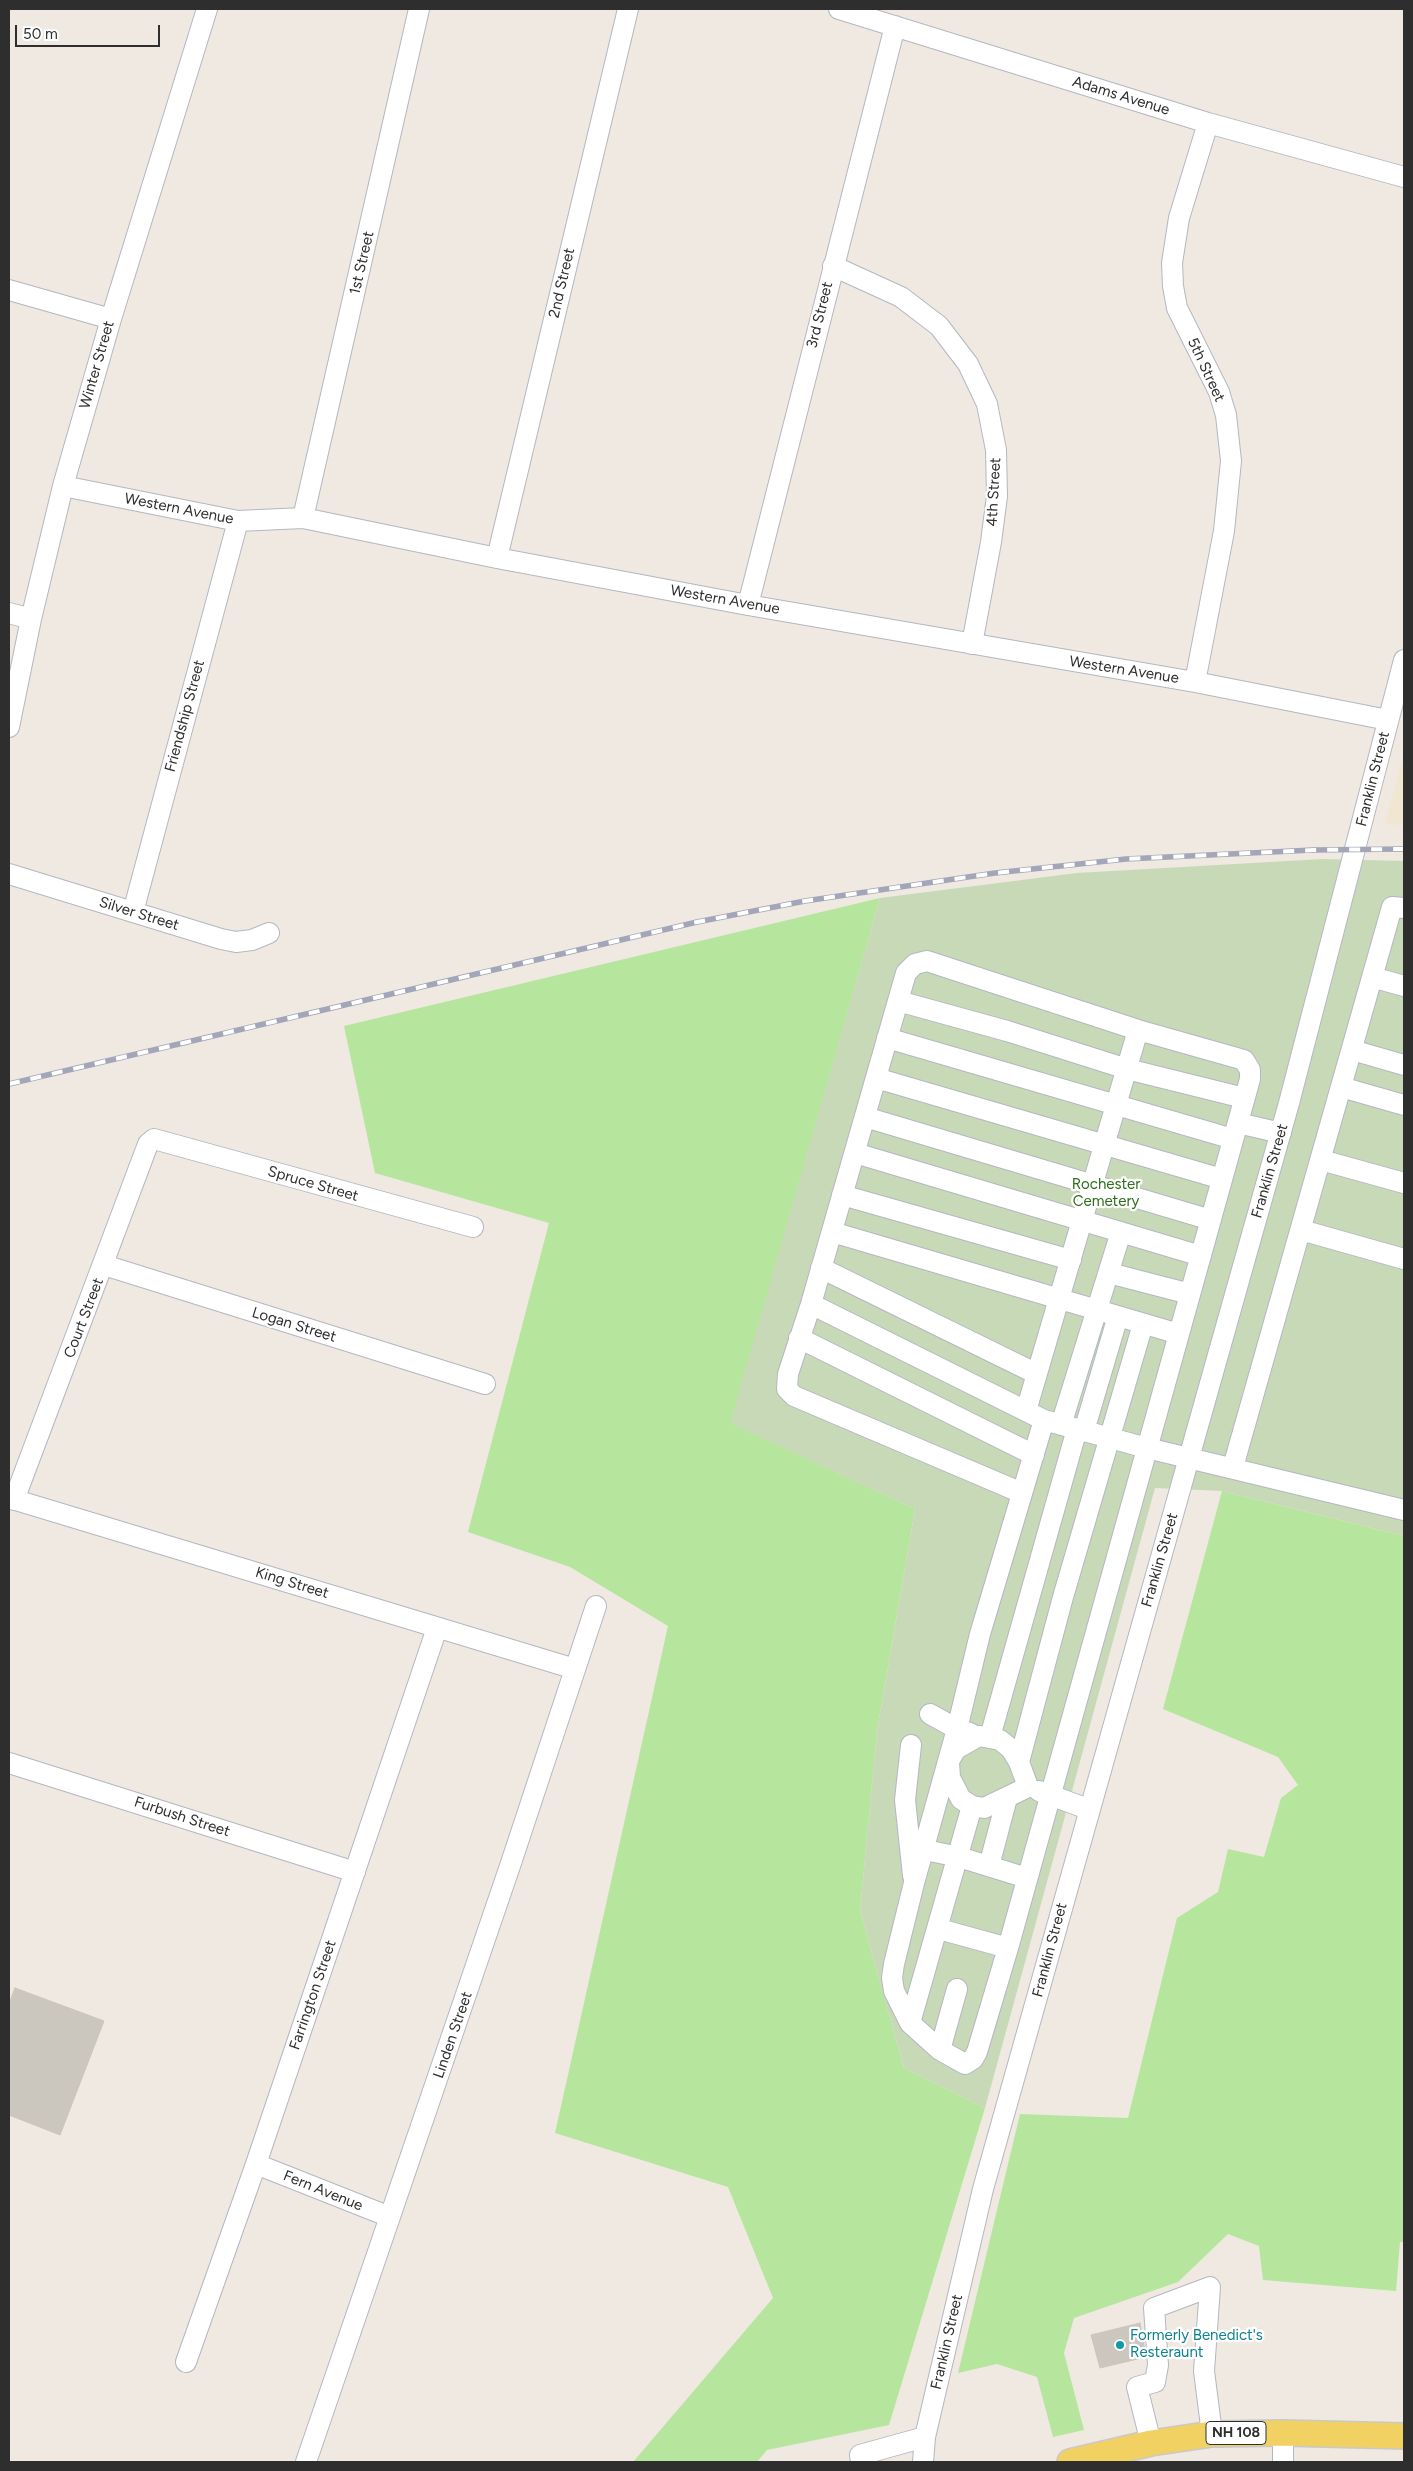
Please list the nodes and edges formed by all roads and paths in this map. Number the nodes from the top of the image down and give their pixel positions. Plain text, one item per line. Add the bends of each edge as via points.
1 (207, 9) edge
2 (419, 9) edge
3 (628, 9) edge
4 (839, 9) edge
5 (895, 26) junction
6 (1208, 123) junction
7 (1404, 177) edge
8 (832, 266) junction
9 (9, 290) edge
10 (110, 319) junction
11 (63, 486) junction
12 (303, 518) junction
13 (238, 521) junction
14 (497, 558) junction
15 (748, 605) junction
16 (9, 614) edge
17 (30, 619) junction
18 (972, 644) junction
19 (1404, 660) edge
20 (1195, 682) junction
21 (1399, 699) edge
22 (1388, 720) junction
23 (9, 727) edge
24 (9, 874) edge
25 (1404, 908) edge
26 (133, 912) junction
27 (269, 933) dead end
28 (1372, 977) junction
29 (1404, 986) edge
30 (898, 1001) junction
31 (1138, 1030) junction
32 (888, 1038) junction
33 (1352, 1050) junction
34 (1404, 1065) edge
35 (1127, 1069) junction
36 (876, 1078) junction
37 (1341, 1087) junction
38 (1244, 1098) junction
39 (1116, 1104) junction
40 (1404, 1105) edge
41 (865, 1117) junction
42 (1235, 1131) junction
43 (1281, 1133) junction
44 (154, 1139) joint
45 (1104, 1144) junction
46 (855, 1153) junction
47 (1321, 1160) junction
48 (1222, 1179) junction
49 (1404, 1184) edge
50 (1092, 1185) junction
51 (842, 1195) junction
52 (1211, 1220) junction
53 (1082, 1221) junction
54 (473, 1227) dead end
55 (1301, 1230) junction
56 (832, 1232) junction
57 (1121, 1232) junction
58 (1201, 1256) junction
59 (1404, 1259) edge
60 (1070, 1260) junction
61 (104, 1266) junction
62 (821, 1268) junction
63 (1109, 1273) junction
64 (1190, 1294) junction
65 (1059, 1299) junction
66 (811, 1304) junction
67 (1098, 1310) junction
68 (1118, 1316) junction
69 (1143, 1324) junction
70 (1179, 1334) junction
71 (799, 1338) junction
72 (1037, 1374) junction
73 (485, 1384) dead end
74 (1026, 1411) junction
75 (1067, 1426) junction
76 (1109, 1438) junction
77 (1147, 1448) junction
78 (1034, 1455) junction
79 (1189, 1458) junction
80 (1234, 1468) junction
81 (1022, 1493) junction
82 (11, 1499) edge
83 (1404, 1510) edge
84 (596, 1606) dead end
85 (437, 1628) junction
86 (575, 1669) junction
87 (930, 1714) dead end
88 (957, 1729) junction
89 (985, 1737) junction
90 (911, 1745) dead end
91 (949, 1761) junction
92 (1019, 1762) junction
93 (9, 1763) edge
94 (1028, 1787) junction
95 (1050, 1796) junction
96 (1007, 1798) junction
97 (972, 1806) junction
98 (1088, 1809) junction
99 (916, 1848) junction
100 (959, 1858) junction
101 (989, 1866) junction
102 (355, 1872) junction
103 (1027, 1878) junction
104 (939, 1929) junction
105 (1008, 1948) junction
106 (956, 1989) dead end
107 (910, 2023) junction
108 (940, 2050) junction
109 (256, 2164) junction
110 (390, 2217) junction
111 (186, 2362) dead end
112 (1283, 2433) junction
113 (1212, 2434) junction
114 (1404, 2436) edge
115 (925, 2437) junction
116 (1151, 2443) junction
117 (306, 2462) edge
118 (861, 2462) edge
119 (923, 2462) edge
120 (1070, 2462) edge
121 (1283, 2462) edge

1 - 10 street, Winter Street
2 - 12 street, 1st Street
3 - 14 street, 2nd Street
4 - 5 street, Adams Avenue
5 - 6 street, Adams Avenue
5 - 8 street, 3rd Street
6 - 7 street, Adams Avenue
6 - 20 street, 5th Street via 1179,218 1172,263 1177,308 1219,392 1226,415 1231,454 1224,531
8 - 15 street, 3rd Street
8 - 18 street, 4th Street via 901,297 939,326 968,364 987,404 996,450 997,496
9 - 10 street
10 - 11 street, Winter Street
11 - 13 street, Western Avenue
11 - 17 street, Winter Street
12 - 13 street, Western Avenue
12 - 14 street, Western Avenue
13 - 26 street, Friendship Street
14 - 15 street, Western Avenue
15 - 18 street, Western Avenue
16 - 17 street
17 - 23 street, Winter Street
18 - 20 street, Western Avenue
19 - 21 street, Franklin Street
20 - 22 street, Western Avenue
21 - 22 street, Franklin Street
22 - 43 street, Franklin Street
24 - 26 street, Silver Street
25 - 28 street via 1392,907
26 - 27 street, Silver Street via 236,942
28 - 29 street
28 - 33 street
30 - 31 street via 906,973 915,964 927,961
30 - 32 street
30 - 35 street
31 - 35 street
31 - 38 street via 1244,1060 1250,1070
32 - 36 street
32 - 39 street
33 - 34 street
33 - 37 street
35 - 38 street
35 - 39 street
36 - 41 street
36 - 45 street
37 - 40 street
37 - 47 street
38 - 42 street
39 - 42 street
39 - 45 street
41 - 46 street
41 - 50 street
42 - 43 street
42 - 48 street
43 - 79 street, Franklin Street
44 - 54 street, Spruce Street
44 - 61 street, Court Street via 148,1144
45 - 48 street
45 - 50 street
46 - 51 street
46 - 53 street
47 - 49 street
47 - 55 street
48 - 52 street
50 - 52 street
50 - 53 street
51 - 56 street
51 - 60 street
52 - 58 street
53 - 57 street
53 - 60 street
55 - 59 street
55 - 80 street
56 - 62 street
56 - 65 street
57 - 58 street
57 - 63 street
58 - 64 street
60 - 65 street
61 - 73 street, Logan Street
61 - 82 street, Court Street
62 - 66 street
62 - 72 street
63 - 64 street
63 - 67 street
64 - 70 street
65 - 67 street
65 - 72 street
66 - 71 street
66 - 74 street
67 - 68 street
67 - 75 street
68 - 69 street
68 - 75 street
69 - 70 street
69 - 76 street
70 - 77 street
71 - 78 street
71 - 81 street via 787,1382 787,1389 794,1396
72 - 74 street
74 - 75 street
75 - 76 street
75 - 78 street
75 - 89 street
76 - 77 street
76 - 92 street
77 - 79 street
77 - 95 street
78 - 81 street
79 - 80 street
79 - 98 street, Franklin Street
80 - 83 street
81 - 88 street via 980,1634
82 - 85 street, King Street
84 - 86 street, Linden Street
85 - 86 street, King Street
85 - 102 street, Farrington Street
86 - 110 street, Linden Street
87 - 88 street
88 - 89 street
88 - 91 street
89 - 91 street via 956,1749
89 - 92 street via 1000,1740
90 - 99 street via 905,1800
91 - 97 street via 954,1789
91 - 99 street
92 - 94 street
93 - 102 street, Furbush Street
94 - 95 street
94 - 96 street
95 - 98 street
95 - 103 street
96 - 97 street via 984,1808
96 - 101 street
97 - 100 street
98 - 115 street, Franklin Street via 983,2189
99 - 100 street
99 - 107 street via 914,1883 892,1978 900,2005
100 - 101 street
100 - 104 street
101 - 103 street
102 - 109 street, Farrington Street
103 - 105 street
104 - 105 street
104 - 107 street
105 - 108 street via 973,2059 965,2064
106 - 108 street
107 - 108 street
109 - 110 street, Fern Avenue
109 - 111 street, Farrington Street
110 - 117 street, Linden Street
112 - 113 main road, NH 108
112 - 114 main road, NH 108
112 - 121 street
113 - 116 main road, NH 108
113 - 116 street via 1204,2371 1210,2287 1154,2308 1158,2365 1155,2382 1137,2387
115 - 118 street via 860,2455
115 - 119 street, Franklin Street
116 - 120 main road, NH 108

